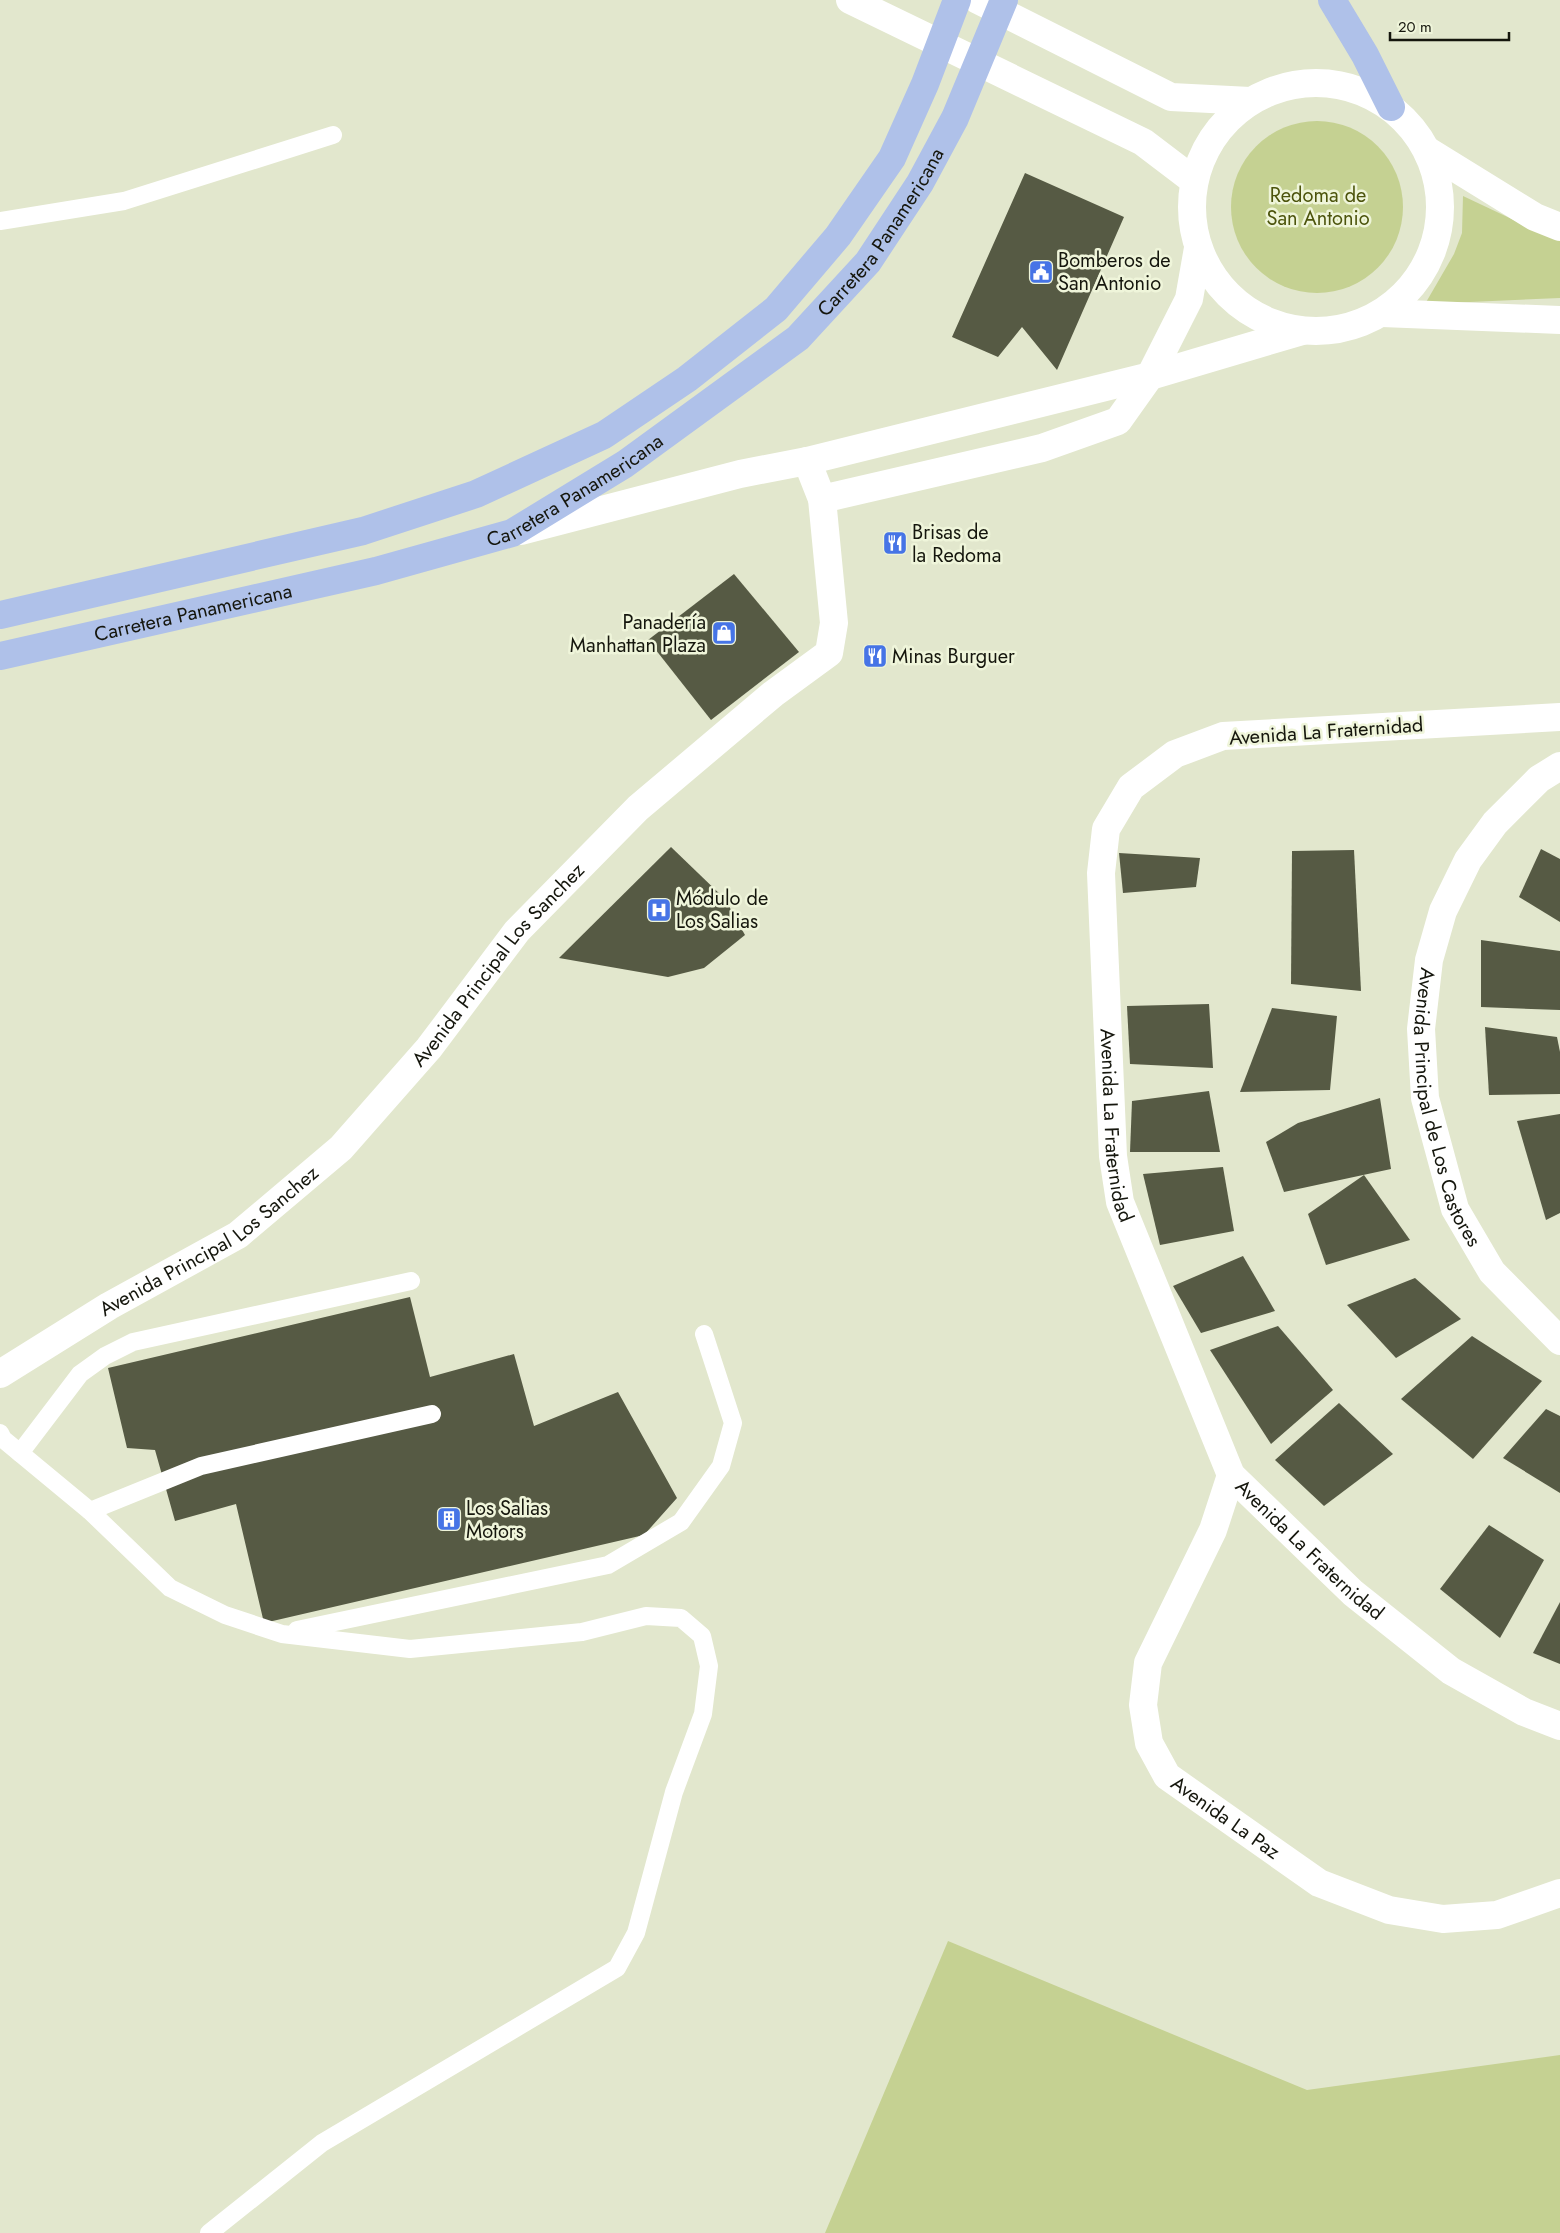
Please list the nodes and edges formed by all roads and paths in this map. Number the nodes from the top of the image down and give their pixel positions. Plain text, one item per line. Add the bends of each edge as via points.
1 (850, 0) edge
2 (957, 0) edge
3 (978, 0) edge
4 (1004, 0) edge
5 (1332, 0) edge
6 (1250, 101) junction
7 (1391, 107) junction
8 (333, 134) dead end
9 (1428, 151) junction
10 (1194, 180) junction
11 (0, 221) edge
12 (1560, 227) edge
13 (1198, 248) junction
14 (1382, 313) junction
15 (1560, 320) edge
16 (1302, 331) junction
17 (1150, 376) junction
18 (807, 461) junction
19 (822, 499) junction
20 (512, 533) junction
21 (0, 615) edge
22 (0, 656) edge
23 (1560, 717) edge
24 (1560, 766) edge
25 (412, 1281) dead end
26 (704, 1334) dead end
27 (1560, 1341) edge
28 (0, 1374) edge
29 (432, 1414) dead end
30 (0, 1433) edge
31 (20, 1453) junction
32 (1231, 1475) junction
33 (90, 1511) junction
34 (282, 1634) junction
35 (1560, 1726) edge
36 (1560, 1893) edge
37 (208, 2233) edge

1 - 10 street via 1143,142
2 - 21 main road, Carretera Panamericana via 892,158 838,236 776,309 687,379 604,435 476,494 363,531
3 - 6 street via 1171,97
4 - 20 main road, Carretera Panamericana via 955,118 920,183 868,262 798,338 625,464
5 - 7 main road
6 - 7 street via 1296,83 1347,86
6 - 10 street via 1214,135
7 - 9 street via 1418,134
8 - 11 lane via 124,201
9 - 12 street via 1534,217
9 - 14 street via 1440,186 1441,222 1431,258 1411,289
10 - 13 street via 1191,214
13 - 16 street via 1221,288 1257,317
13 - 17 street via 1189,299
14 - 15 street
14 - 16 street via 1343,329
16 - 17 street
17 - 18 street
17 - 19 street via 1118,421 1042,448
18 - 19 street, Avenida Principal Los Sanchez
18 - 20 street via 740,474
19 - 28 street, Avenida Principal Los Sanchez via 834,623 829,653 773,694 638,808 530,917 429,1048 341,1148 238,1235 109,1306
20 - 22 main road, Carretera Panamericana via 376,571
23 - 32 street, Avenida La Fraternidad via 1223,736 1175,754 1131,787 1106,829 1101,873 1113,1156 1120,1202
24 - 27 street, Avenida Principal de Los Castores via 1539,779 1495,823 1468,860 1443,911 1431,952 1421,1029 1425,1098 1455,1208 1492,1272
25 - 31 lane via 133,1342 80,1374
26 - 34 lane via 733,1423 721,1466 681,1522 608,1565
29 - 33 lane via 201,1466
30 - 31 lane
31 - 33 lane
32 - 35 street, Avenida La Fraternidad via 1353,1592 1451,1671 1524,1712
32 - 36 street, Avenida La Paz via 1214,1530 1148,1663 1143,1706 1149,1743 1167,1776 1319,1883 1389,1910 1443,1919 1497,1915
33 - 34 lane via 170,1588 225,1616
34 - 37 lane via 410,1649 582,1632 646,1616 681,1618 702,1636 709,1666 703,1714 674,1792 636,1933 617,1968 322,2143

